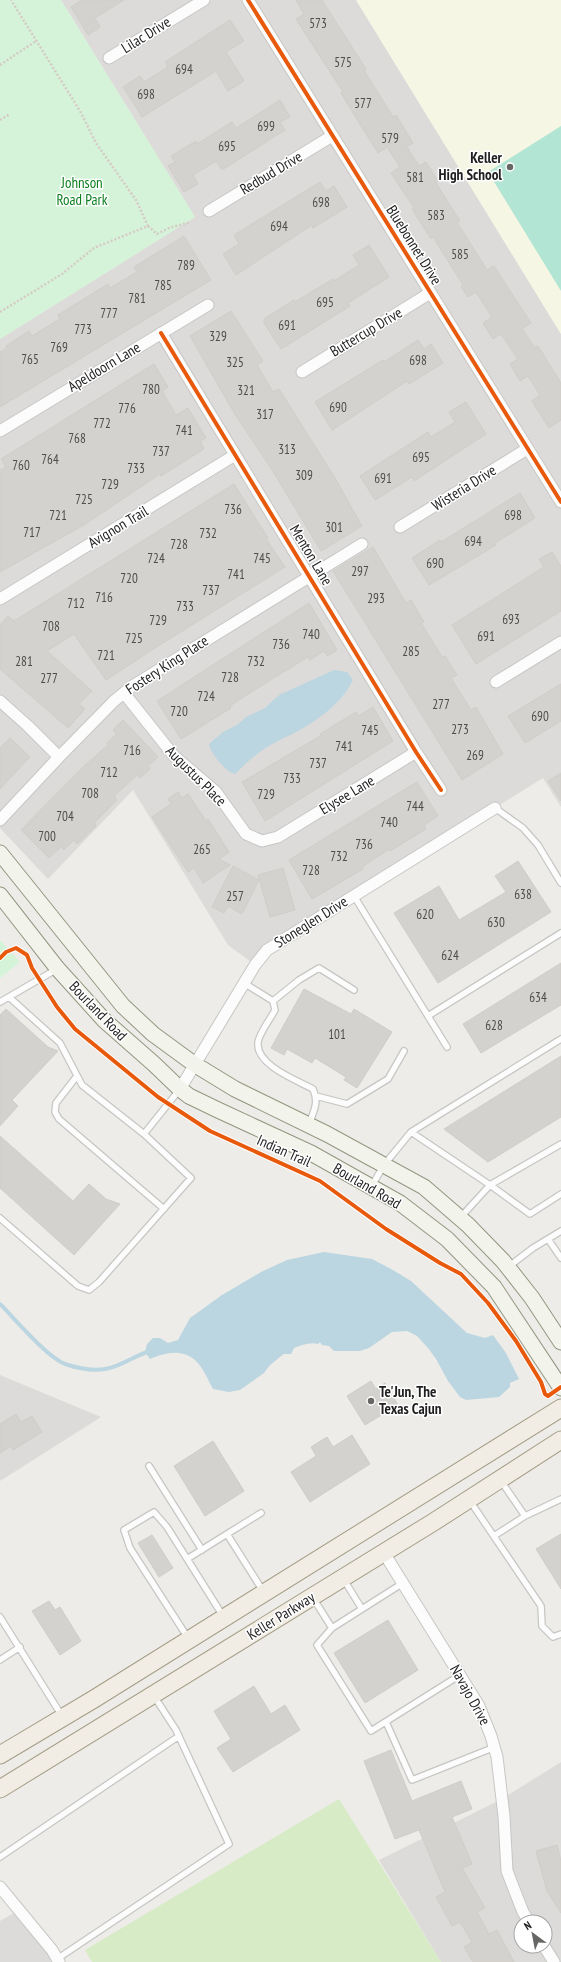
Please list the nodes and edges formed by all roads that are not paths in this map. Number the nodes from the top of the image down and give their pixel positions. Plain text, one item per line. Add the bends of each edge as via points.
1 (204, 0) edge
2 (248, 0) edge
3 (109, 58) dead end
4 (332, 136) junction
5 (209, 211) dead end
6 (430, 293) junction
7 (208, 305) dead end
8 (161, 333) junction
9 (302, 372) dead end
10 (0, 431) edge
11 (527, 449) junction
12 (235, 455) junction
13 (561, 502) edge
14 (400, 527) dead end
15 (362, 544) dead end
16 (310, 576) junction
17 (0, 598) edge
18 (561, 642) edge
19 (496, 682) dead end
20 (124, 692) junction
21 (0, 701) edge
22 (416, 752) junction
23 (59, 757) junction
24 (441, 790) dead end
25 (495, 808) joint
26 (0, 820) edge
27 (278, 837) joint
28 (0, 853) edge
29 (561, 884) edge
30 (0, 895) edge
31 (354, 895) junction
32 (561, 933) edge
33 (57, 968) junction
34 (244, 984) junction
35 (354, 990) dead end
36 (9, 997) junction
37 (273, 1001) junction
38 (0, 1002) edge
39 (428, 1016) junction
40 (561, 1039) edge
41 (447, 1047) dead end
42 (404, 1051) dead end
43 (194, 1064) junction
44 (77, 1076) junction
45 (180, 1089) junction
46 (316, 1096) junction
47 (309, 1124) junction
48 (411, 1132) junction
49 (144, 1134) junction
50 (561, 1144) edge
51 (384, 1165) junction
52 (490, 1185) junction
53 (371, 1187) junction
54 (561, 1194) edge
55 (164, 1209) junction
56 (0, 1218) edge
57 (460, 1218) junction
58 (561, 1231) edge
59 (548, 1239) junction
60 (561, 1258) edge
61 (508, 1267) junction
62 (561, 1342) edge
63 (561, 1388) edge
64 (561, 1408) edge
65 (561, 1440) edge
66 (149, 1466) dead end
67 (500, 1479) junction
68 (469, 1499) junction
69 (561, 1499) edge
70 (260, 1513) dead end
71 (525, 1516) junction
72 (227, 1534) junction
73 (494, 1536) junction
74 (202, 1550) junction
75 (384, 1553) junction
76 (187, 1559) junction
77 (342, 1578) junction
78 (403, 1583) junction
79 (264, 1593) junction
80 (312, 1597) junction
81 (362, 1609) junction
82 (0, 1617) edge
83 (224, 1618) junction
84 (332, 1628) junction
85 (561, 1634) edge
86 (189, 1640) junction
87 (20, 1647) junction
88 (0, 1660) edge
89 (460, 1675) junction
90 (154, 1695) junction
91 (63, 1718) junction
92 (386, 1722) junction
93 (179, 1736) junction
94 (495, 1747) junction
95 (0, 1755) edge
96 (0, 1789) edge
97 (0, 1857) edge
98 (1, 1890) edge
99 (524, 1914) edge
100 (58, 1961) edge

1 - 3 street, Lilac Drive
2 - 4 street, Bluebonnet Drive
4 - 5 street, Redbud Drive
4 - 6 street, Bluebonnet Drive
6 - 9 street, Buttercup Drive
6 - 11 street, Bluebonnet Drive
7 - 8 street, Apeldoorn Lane
8 - 10 street, Apeldoorn Lane
8 - 12 street, Menton Lane
11 - 13 street, Bluebonnet Drive
11 - 14 street, Wisteria Drive
12 - 16 street, Menton Lane
12 - 17 street, Avignon Trail
15 - 16 street, Fostery King Place
16 - 20 street, Fostery King Place
16 - 22 street, Menton Lane
18 - 19 street
20 - 23 street, Fostery King Place
20 - 27 street, Augustus Place via 174,756 216,792 246,834 262,841
21 - 23 street
22 - 24 street, Menton Lane
22 - 27 street, Elysee Lane
23 - 26 street, Fostery King Place
25 - 29 lane via 522,828 538,846
25 - 31 street, Stoneglen Drive
28 - 43 main road, Bourland Road via 122,1006 153,1034
30 - 33 main road, Bourland Road
31 - 34 street, Stoneglen Drive via 267,950
31 - 39 lane
32 - 39 lane
33 - 36 lane
33 - 45 main road, Bourland Road via 104,1020
34 - 37 lane
34 - 43 street, Stoneglen Drive
35 - 37 lane via 319,968 298,980
36 - 38 lane
36 - 44 lane via 60,1044
37 - 46 lane via 275,1010 257,1042 258,1052 266,1063 313,1089
39 - 41 lane
40 - 48 lane
42 - 46 lane via 388,1079 347,1104
43 - 45 street, Stoneglen Drive
43 - 47 main road, Bourland Road via 235,1089
44 - 49 lane via 82,1085
44 - 55 lane via 56,1103 55,1112
45 - 49 lane
45 - 53 main road, Bourland Road via 189,1096 311,1154
46 - 47 lane via 316,1106
47 - 51 main road, Bourland Road
48 - 51 lane
48 - 52 lane
49 - 55 lane via 192,1178
50 - 52 lane
51 - 53 lane
51 - 57 main road, Bourland Road via 424,1187
52 - 54 lane via 530,1214
52 - 57 lane
53 - 63 main road, Bourland Road via 400,1204 447,1239 471,1261 494,1286
55 - 56 lane via 89,1290 78,1286
57 - 61 main road, Bourland Road
58 - 59 lane
59 - 60 lane
59 - 61 lane
61 - 62 main road, Bourland Road
64 - 79 main road, Keller Parkway
65 - 67 main road, Keller Parkway
66 - 74 lane
67 - 68 main road, Keller Parkway
67 - 71 lane
68 - 73 lane
68 - 75 main road, Keller Parkway
69 - 71 lane
70 - 72 lane
71 - 73 lane
72 - 74 lane
72 - 79 lane
73 - 85 lane via 541,1606 542,1626 553,1637
74 - 76 lane
75 - 77 main road, Keller Parkway
75 - 78 street, Navajo Drive
76 - 83 lane
76 - 86 lane via 167,1527 154,1512 124,1530 130,1548
77 - 80 main road, Keller Parkway
77 - 81 lane
78 - 81 lane
78 - 89 street, Navajo Drive
79 - 83 main road, Keller Parkway
80 - 84 lane
80 - 90 main road, Keller Parkway
81 - 84 lane
82 - 87 lane
83 - 86 main road, Keller Parkway
84 - 92 lane via 317,1645 371,1732
86 - 91 main road, Keller Parkway
87 - 88 lane
87 - 91 lane
89 - 92 lane
89 - 94 street, Navajo Drive via 479,1706
90 - 93 lane
90 - 96 main road, Keller Parkway
91 - 95 main road, Keller Parkway
92 - 94 lane via 412,1780
93 - 97 lane
93 - 100 lane via 229,1844
94 - 99 street, Navajo Drive via 504,1816 507,1871
98 - 100 street via 52,1950

